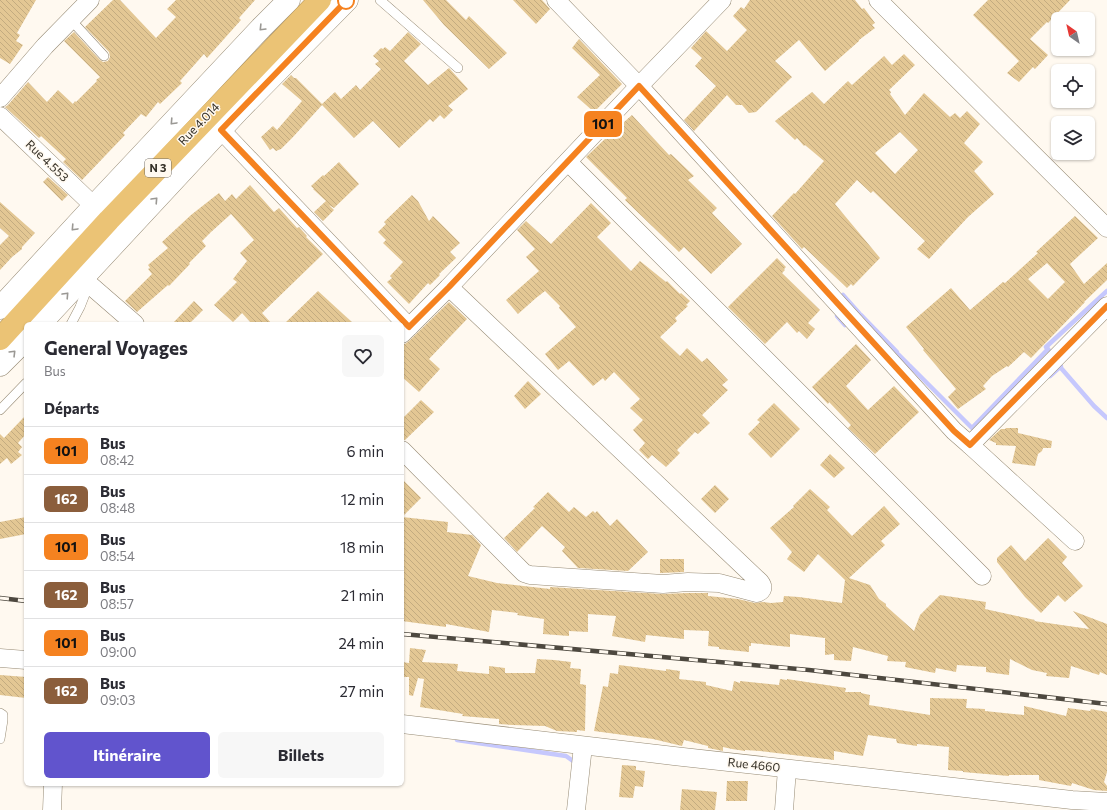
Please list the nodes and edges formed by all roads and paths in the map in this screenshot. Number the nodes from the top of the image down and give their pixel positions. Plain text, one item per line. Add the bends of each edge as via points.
1 (90, 0) edge
2 (289, 0) edge
3 (320, 0) edge
4 (347, 0) edge
5 (380, 0) edge
6 (556, 0) edge
7 (722, 0) edge
8 (878, 0) edge
9 (71, 20) junction
10 (104, 56) dead end
11 (458, 68) dead end
12 (639, 86) junction
13 (0, 98) edge
14 (0, 116) edge
15 (221, 130) junction
16 (568, 162) junction
17 (94, 206) junction
18 (1107, 228) edge
19 (86, 281) junction
20 (449, 287) junction
21 (1107, 306) edge
22 (0, 308) edge
23 (42, 322) edge
24 (72, 322) edge
25 (132, 322) edge
26 (398, 322) edge
27 (405, 330) edge
28 (0, 339) edge
29 (24, 341) edge
30 (0, 365) edge
31 (24, 385) edge
32 (0, 410) edge
33 (970, 445) junction
34 (404, 452) edge
35 (1075, 541) dead end
36 (982, 576) dead end
37 (0, 658) edge
38 (24, 660) edge
39 (0, 713) edge
40 (404, 724) edge
41 (0, 739) edge
42 (583, 746) junction
43 (787, 769) junction
44 (53, 786) edge
45 (1107, 802) edge
46 (1072, 805) edge
47 (52, 810) edge
48 (576, 810) edge
49 (784, 810) edge

1 - 9 street
2 -> 17 main road
3 - 28 highway, Rue 4.014 / N 3 via 114,214
4 - 15 main road
5 - 11 lane
6 - 12 street
7 - 12 street
8 - 18 street
9 - 10 lane
9 - 13 street
12 - 16 street
12 - 33 street via 954,431
14 - 17 street, Rue 4.553
19 -> 15 main road
15 - 26 street
16 - 20 street
16 - 36 street
17 -> 22 main road
23 -> 19 main road
19 - 24 lane via 80,307
19 - 25 street
20 - 27 street
20 - 34 street via 760,582 763,588 757,593 719,583 663,584 524,573
21 - 33 street
30 -> 29 main road
31 - 32 lane
33 - 35 street
37 - 38 street
39 - 41 lane via 3,715
40 - 42 street, Rue 4660
42 - 43 street, Rue 4660
42 - 48 street
43 - 46 street, Rue 4660
43 - 49 street
44 - 47 street
45 - 46 street, Rue 4660

